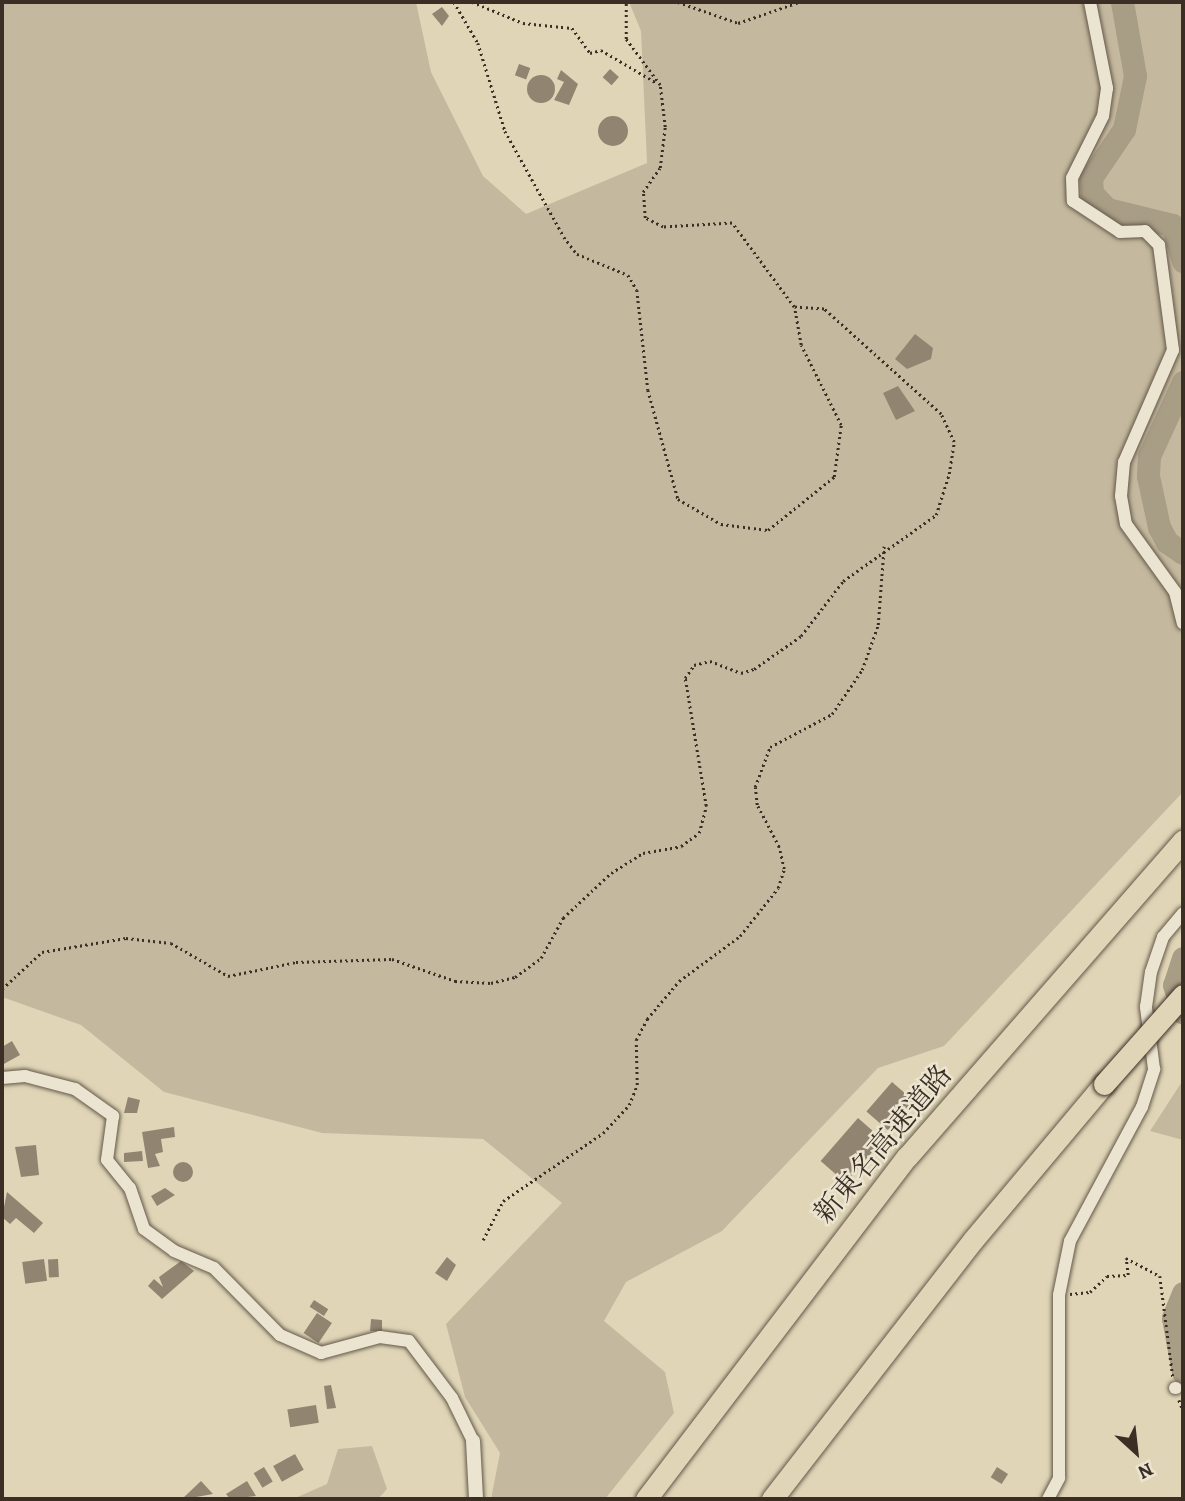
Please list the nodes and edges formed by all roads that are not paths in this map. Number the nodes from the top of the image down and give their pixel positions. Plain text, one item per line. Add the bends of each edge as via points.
1 (1090, 2) edge
2 (1183, 623) edge
3 (1183, 841) edge
4 (1183, 914) edge
5 (1183, 995) edge
6 (2, 1078) edge
7 (473, 1441) joint
8 (476, 1499) edge
9 (646, 1499) edge
10 (772, 1499) edge
11 (1048, 1499) edge

1 - 2 street via 1107,88 1103,116 1072,178 1073,201 1120,232 1145,231 1159,244 1173,350 1124,463 1121,496 1126,524 1175,592
3 - 9 highway, 新東名高速道路 via 815,1271
4 - 11 street via 1163,937 1151,972 1146,1007 1154,1069 1111,1171 1070,1241 1059,1295 1059,1478
5 - 10 highway, bridge via 901,1329
6 - 7 street via 25,1076 75,1089 113,1116 107,1160 130,1188 144,1228 174,1251 214,1268 279,1335 321,1353 380,1337 409,1341 452,1398
7 - 8 street

